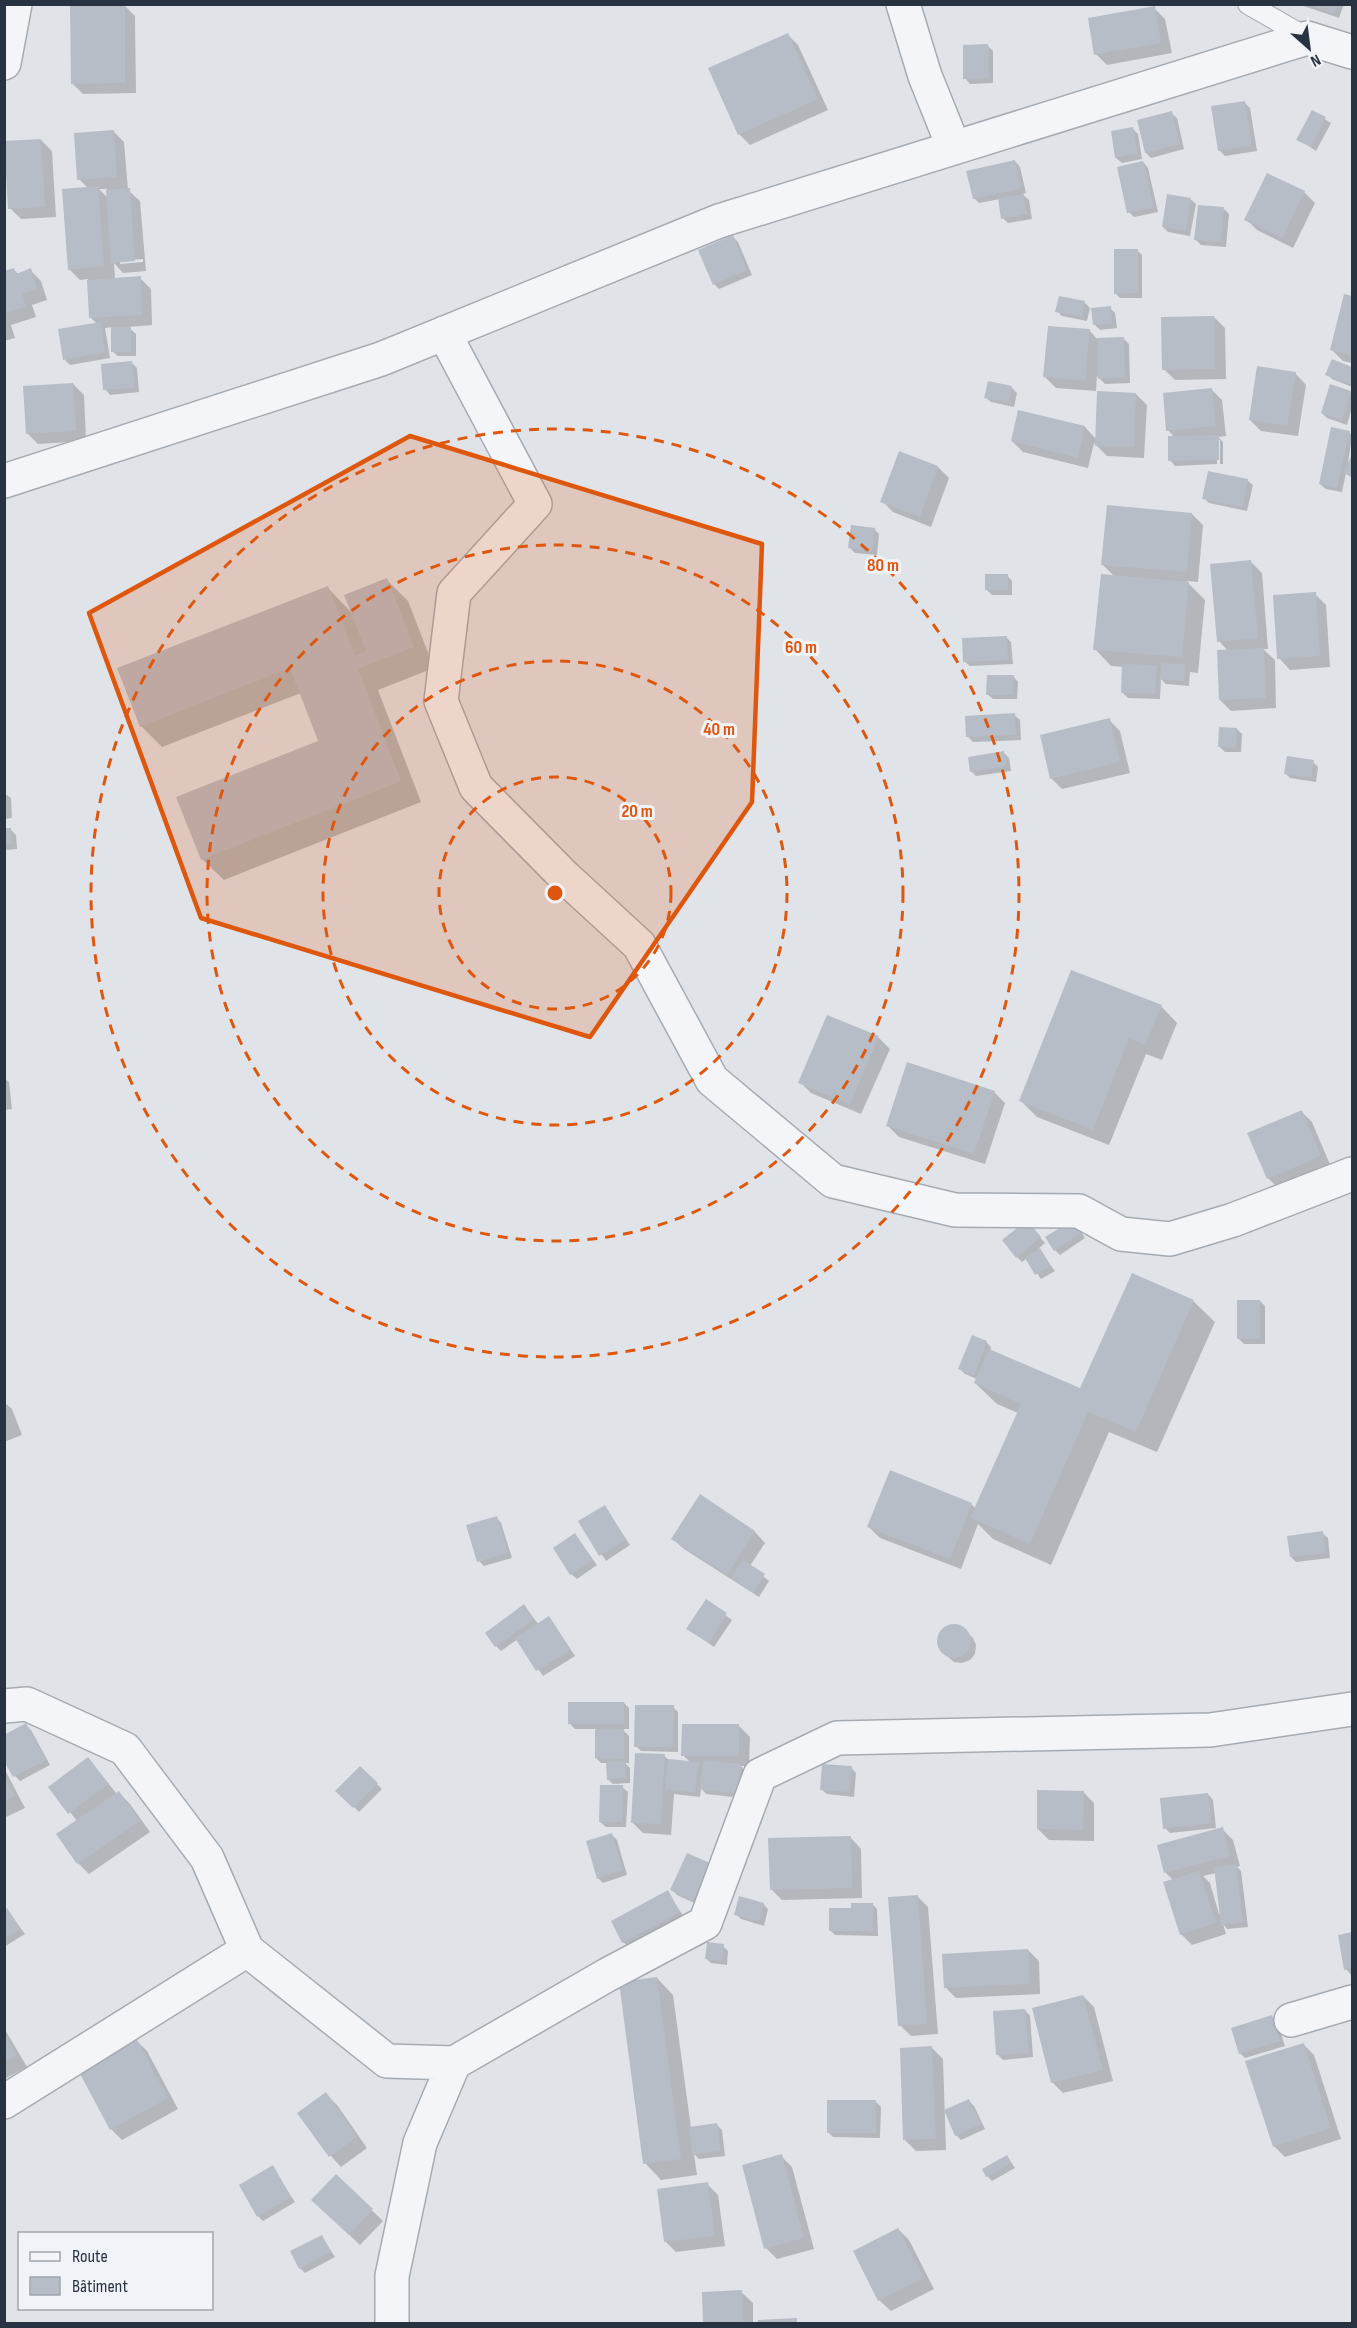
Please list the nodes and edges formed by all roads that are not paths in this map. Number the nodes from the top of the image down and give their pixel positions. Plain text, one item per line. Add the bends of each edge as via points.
1 (15, 4) edge
2 (903, 4) edge
3 (1248, 4) edge
4 (1307, 38) junction
5 (1353, 52) edge
6 (4, 63) edge
7 (954, 148) junction
8 (444, 333) junction
9 (4, 481) edge
10 (1353, 1174) edge
11 (4, 1706) edge
12 (1353, 1709) edge
13 (247, 1950) junction
14 (1353, 2002) edge
15 (1291, 2020) dead end
16 (454, 2063) junction
17 (4, 2102) edge
18 (392, 2324) edge

1 - 6 street
2 - 7 street
3 - 4 lane
4 - 5 street
4 - 7 street
7 - 8 street via 719,221
8 - 9 street via 381,359
8 - 10 street via 535,504 454,593 441,701 476,787 639,945 712,1080 832,1181 956,1210 1079,1211 1121,1234 1170,1239 1233,1220
11 - 13 street via 27,1704 125,1749 207,1858
12 - 16 street via 1210,1730 837,1738 760,1775 705,1923 607,1974
13 - 16 street via 387,2061
13 - 17 street
14 - 15 street
16 - 18 street via 420,2143 392,2276

